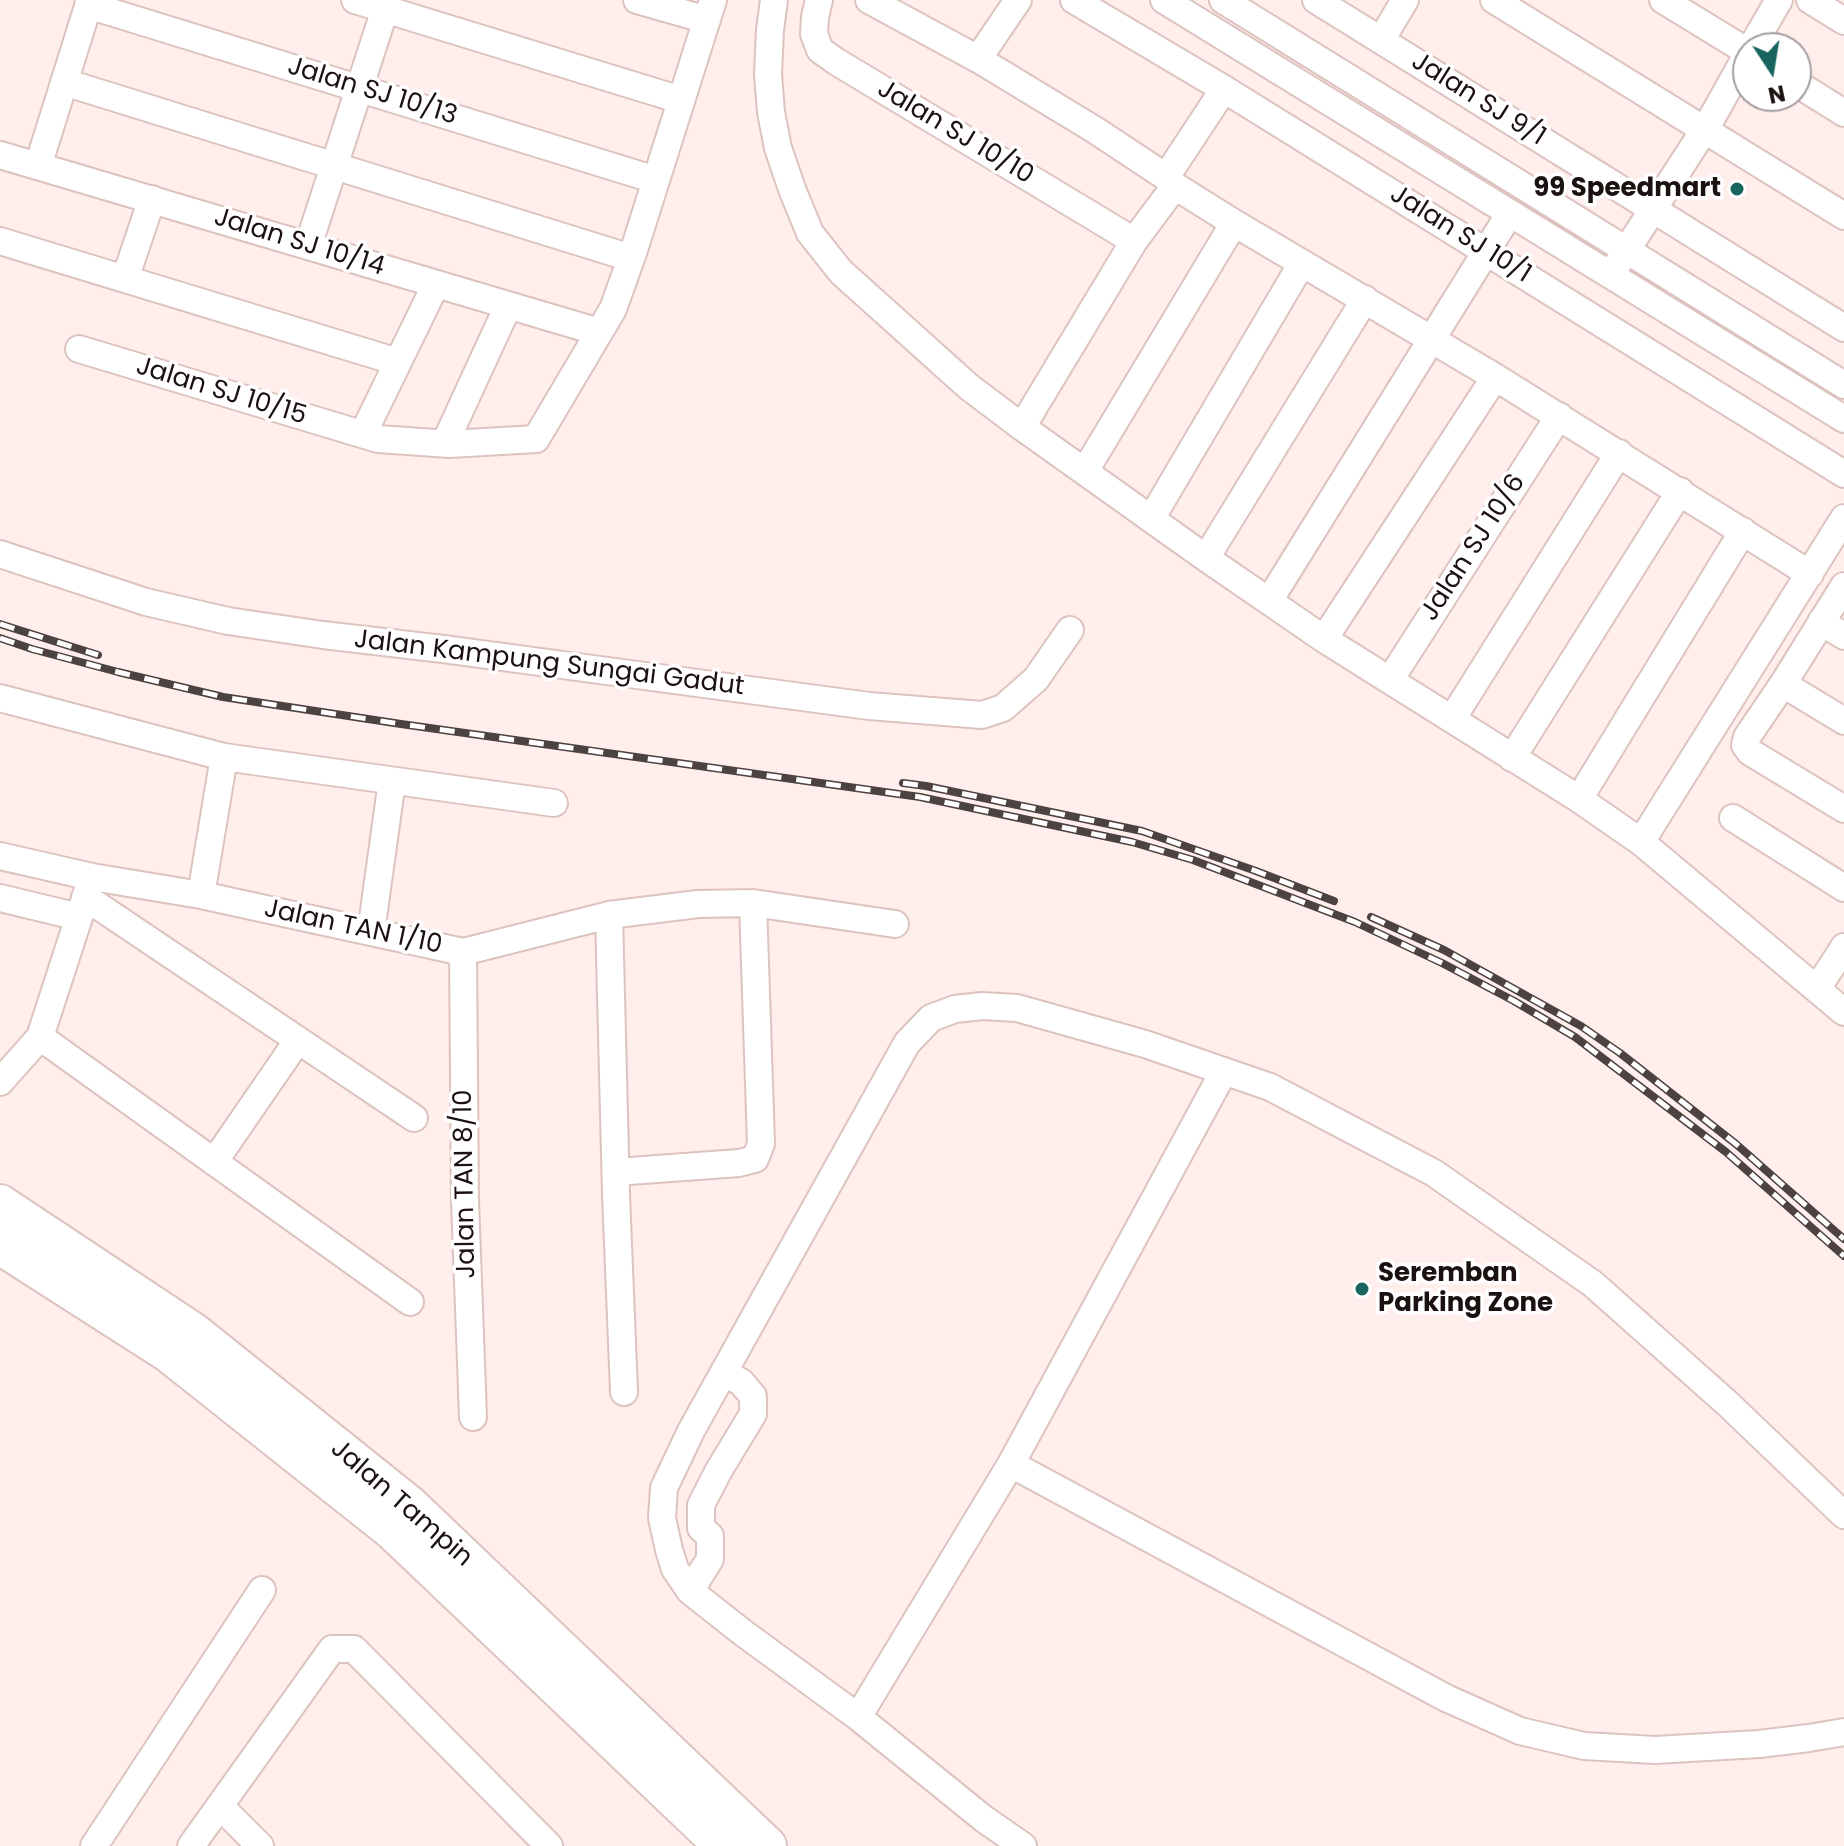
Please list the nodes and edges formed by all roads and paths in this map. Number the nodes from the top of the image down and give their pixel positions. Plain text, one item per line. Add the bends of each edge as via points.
1 (355, 0) edge
2 (637, 0) edge
3 (774, 0) edge
4 (819, 0) edge
5 (869, 0) edge
6 (1018, 0) edge
7 (1074, 0) edge
8 (1164, 0) edge
9 (1223, 0) edge
10 (1316, 0) edge
11 (1405, 0) edge
12 (1494, 0) edge
13 (1663, 0) edge
14 (1779, 0) edge
15 (1810, 0) edge
16 (89, 3) edge
17 (387, 5) edge
18 (710, 10) edge
19 (1844, 21) edge
20 (1760, 32) edge
21 (1381, 40) junction
22 (1732, 41) edge
23 (978, 59) junction
24 (1732, 81) edge
25 (64, 82) junction
26 (358, 87) junction
27 (1224, 89) junction
28 (1812, 93) edge
29 (681, 100) junction
30 (1844, 113) edge
31 (1705, 129) junction
32 (0, 155) edge
33 (38, 166) junction
34 (334, 166) junction
35 (656, 180) junction
36 (1170, 181) junction
37 (152, 199) junction
38 (1654, 209) junction
39 (1510, 213) junction
40 (1844, 216) edge
41 (1234, 223) junction
42 (0, 241) edge
43 (1134, 241) junction
44 (308, 246) junction
45 (1627, 250) junction
46 (1486, 252) junction
47 (631, 258) junction
48 (1302, 263) junction
49 (1610, 274) junction
50 (125, 279) junction
51 (436, 284) junction
52 (1365, 299) junction
53 (508, 306) junction
54 (1844, 328) edge
55 (599, 332) junction
56 (1433, 339) junction
57 (79, 349) dead end
58 (398, 362) junction
59 (1495, 377) junction
60 (1844, 385) edge
61 (1559, 416) junction
62 (1844, 419) edge
63 (1022, 427) junction
64 (363, 434) junction
65 (445, 443) junction
66 (1619, 453) junction
67 (1085, 471) junction
68 (1844, 474) edge
69 (1680, 491) junction
70 (1844, 518) edge
71 (1151, 519) junction
72 (1743, 531) junction
73 (0, 554) edge
74 (1206, 558) junction
75 (1810, 574) junction
76 (1844, 586) edge
77 (1269, 601) junction
78 (1821, 622) junction
79 (1070, 630) dead end
80 (1844, 636) edge
81 (1324, 639) junction
82 (1390, 680) junction
83 (1783, 684) junction
84 (0, 698) edge
85 (1452, 719) junction
86 (1844, 721) edge
87 (224, 757) junction
88 (1512, 758) junction
89 (392, 781) junction
90 (1579, 799) junction
91 (554, 803) dead end
92 (1844, 809) edge
93 (1733, 818) dead end
94 (1641, 842) junction
95 (0, 856) edge
96 (1844, 888) edge
97 (201, 895) junction
98 (85, 897) junction
99 (0, 898) edge
100 (753, 903) junction
101 (609, 915) junction
102 (895, 924) dead end
103 (371, 932) junction
104 (1844, 947) edge
105 (463, 952) junction
106 (1817, 989) junction
107 (1844, 1012) edge
108 (40, 1037) junction
109 (298, 1040) junction
110 (1224, 1071) junction
111 (0, 1082) edge
112 (414, 1118) dead end
113 (214, 1162) junction
114 (616, 1172) junction
115 (0, 1204) edge
116 (0, 1245) edge
117 (410, 1302) dead end
118 (724, 1373) junction
119 (624, 1392) dead end
120 (473, 1417) dead end
121 (1011, 1464) junction
122 (1844, 1515) edge
123 (262, 1590) dead end
124 (690, 1591) junction
125 (858, 1717) junction
126 (1844, 1732) edge
127 (220, 1806) junction
128 (94, 1846) edge
129 (191, 1846) edge
130 (260, 1846) edge
131 (549, 1846) edge
132 (724, 1846) edge
133 (767, 1846) edge
134 (1023, 1846) edge

1 - 17 street
2 - 18 street
3 - 63 street via 768,74 771,112 778,148 810,233 841,272 885,313
4 - 43 street, Jalan SJ 10/10 via 814,34 820,50
5 - 23 street
6 - 23 street
7 - 27 street, Jalan SJ 10/1
8 - 39 street
9 - 45 street
10 - 21 street, Jalan SJ 9/1
11 - 21 street
12 - 31 street
13 - 22 street
14 - 20 street
15 - 19 street
16 - 25 street
16 - 26 street, Jalan SJ 10/13
17 - 26 street
17 - 29 street
18 - 29 street
21 - 38 street, Jalan SJ 9/1
23 - 36 street
24 - 31 street
25 - 33 street
25 - 34 street
26 - 34 street
26 - 35 street, Jalan SJ 10/13
27 - 36 street
27 - 46 street, Jalan SJ 10/1
28 - 30 street
29 - 35 street
31 - 38 street
31 - 40 street
32 - 33 street, Jalan SJ 10/14
33 - 37 street, Jalan SJ 10/14
34 - 44 street
34 - 47 street
35 - 47 street
36 - 41 street
36 - 43 street
37 - 44 street, Jalan SJ 10/14
37 - 50 street
38 - 45 street
38 - 54 street, Jalan SJ 9/1
39 - 46 street
39 - 49 street
41 - 48 street
41 - 67 street
42 - 50 street
43 - 63 street
44 - 51 street, Jalan SJ 10/14
45 - 49 street
45 - 60 street
46 - 56 street
46 - 68 street, Jalan SJ 10/1
47 - 55 street
48 - 52 street
48 - 71 street
49 - 62 street
50 - 58 street
51 - 53 street, Jalan SJ 10/14
51 - 58 street
52 - 56 street
52 - 74 street
53 - 55 street, Jalan SJ 10/14
53 - 65 street
55 - 65 street, Jalan SJ 10/15 via 536,439
56 - 59 street
56 - 77 street
57 - 64 street, Jalan SJ 10/15
58 - 64 street
59 - 61 street
59 - 81 street
61 - 66 street
61 - 82 street, Jalan SJ 10/6
63 - 67 street
64 - 65 street, Jalan SJ 10/15
66 - 69 street
66 - 85 street
67 - 71 street
69 - 72 street
69 - 88 street
70 - 75 street
71 - 74 street
72 - 75 street
72 - 90 street
73 - 79 street, Jalan Kampung Sungai Gadut via 146,602 228,621 869,706 982,715 1003,708 1036,679
74 - 77 street
75 - 94 street
76 - 78 street
77 - 81 street
78 - 80 street
78 - 83 street
81 - 82 street
82 - 85 street
83 - 86 street
83 - 92 street via 1745,745
84 - 87 street
85 - 88 street
87 - 89 street
87 - 97 street
88 - 90 street
89 - 91 street
89 - 103 street
90 - 94 street
93 - 96 street
94 - 106 street
95 - 98 street, Jalan TAN 1/10
97 - 98 street, Jalan TAN 1/10
97 - 103 street, Jalan TAN 1/10
98 - 99 street
98 - 108 street
98 - 109 street
100 - 101 street, Jalan TAN 1/10
100 - 102 street, Jalan TAN 1/10
100 - 114 street via 761,1144 755,1159
101 - 105 street, Jalan TAN 1/10
101 - 114 street
103 - 105 street, Jalan TAN 1/10
104 - 106 street
105 - 120 street, Jalan TAN 8/10
106 - 107 street
108 - 111 street
108 - 113 street
109 - 112 street
109 - 113 street
110 - 118 street via 1017,1008 955,1009 931,1018 907,1043
110 - 121 street
110 - 122 street via 1270,1087 1434,1173 1593,1284
113 - 117 street
114 - 119 street
115 - 133 highway, Jalan Tampin via 193,1332 409,1505
116 - 132 highway, Jalan Tampin via 169,1353 392,1530
118 - 124 street via 664,1488 662,1518 669,1550
118 - 124 street via 753,1396 753,1414 701,1505 710,1559
121 - 125 street
121 - 126 street via 1446,1698 1520,1731 1584,1746 1655,1750
123 - 128 street
124 - 125 street
125 - 134 street
127 - 129 street
127 - 130 street
127 - 131 street via 332,1649 354,1649

